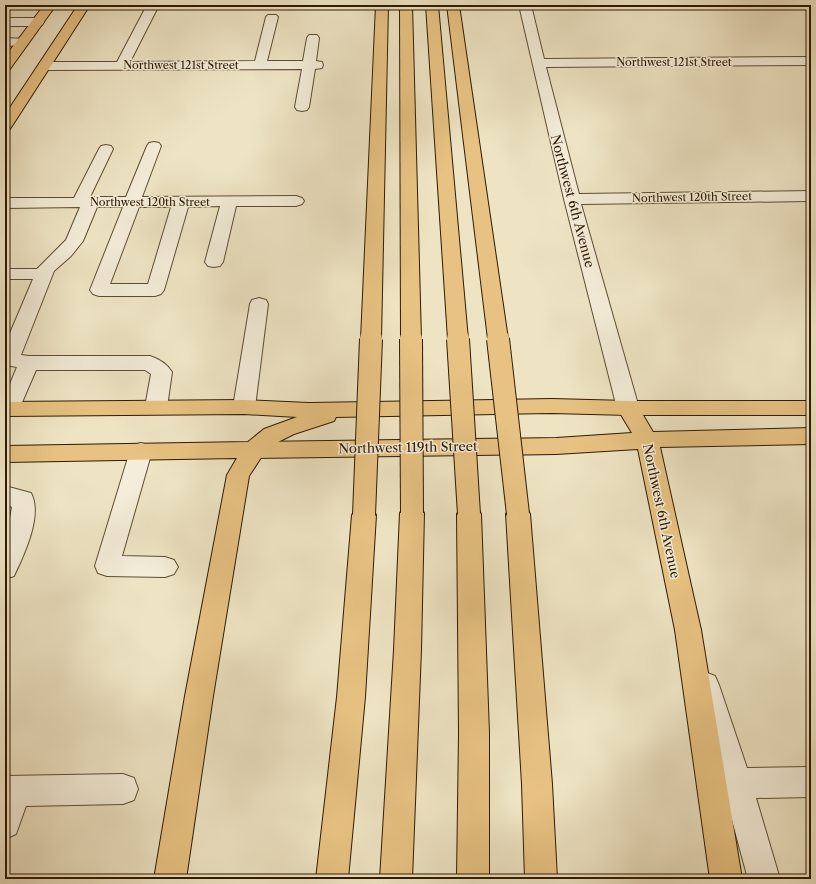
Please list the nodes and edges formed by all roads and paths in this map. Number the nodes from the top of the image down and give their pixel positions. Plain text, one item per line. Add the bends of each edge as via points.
1 (84, 5) edge
2 (153, 5) edge
3 (382, 5) edge
4 (406, 5) edge
5 (432, 5) edge
6 (525, 5) edge
7 (5, 6) edge
8 (18, 6) edge
9 (50, 6) edge
10 (454, 6) edge
11 (371, 13) dead end
12 (272, 16) dead end
13 (5, 22) edge
14 (38, 22) junction
15 (313, 38) dead end
16 (41, 39) dead end
17 (5, 42) edge
18 (22, 42) junction
19 (381, 59) junction
20 (41, 61) junction
21 (811, 62) edge
22 (538, 63) junction
23 (260, 65) junction
24 (313, 65) junction
25 (122, 66) junction
26 (7, 70) edge
27 (302, 107) dead end
28 (5, 126) edge
29 (154, 146) dead end
30 (106, 149) dead end
31 (811, 196) edge
32 (572, 199) junction
33 (296, 201) dead end
34 (86, 202) junction
35 (133, 202) junction
36 (181, 202) junction
37 (229, 202) junction
38 (5, 203) edge
39 (214, 262) dead end
40 (5, 274) edge
41 (44, 274) junction
42 (258, 304) dead end
43 (7, 359) edge
44 (29, 363) junction
45 (244, 407) junction
46 (156, 408) junction
47 (628, 408) junction
48 (811, 408) edge
49 (8, 409) edge
50 (348, 409) junction
51 (811, 436) edge
52 (647, 440) junction
53 (255, 450) junction
54 (141, 451) junction
55 (5, 454) edge
56 (5, 495) edge
57 (165, 567) dead end
58 (5, 569) edge
59 (688, 630) junction
60 (737, 782) junction
61 (811, 782) edge
62 (123, 789) dead end
63 (10, 791) edge
64 (5, 823) edge
65 (170, 879) edge
66 (332, 879) edge
67 (396, 879) edge
68 (473, 879) edge
69 (541, 879) edge
70 (726, 879) edge
71 (764, 879) edge

1 - 20 main road
2 - 25 street
3 - 19 main road
4 - 67 main road, bridge via 412,513 410,606
5 - 68 main road, bridge via 469,514 474,733
6 - 22 street, Northwest 6th Avenue
7 - 8 street
8 - 9 street
9 - 14 main road
10 - 69 main road, bridge via 498,339 518,514
11 - 19 main road
12 - 23 street
13 - 14 street
14 - 16 main road
14 - 18 main road
15 - 24 street
17 - 18 street
18 - 26 main road
19 - 66 main road, bridge via 364,515 355,644
20 - 25 street, Northwest 121st Street
20 - 28 main road
21 - 22 street, Northwest 121st Street
22 - 32 street, Northwest 6th Avenue
23 - 24 street, Northwest 121st Street
23 - 25 street, Northwest 121st Street
24 - 27 street
29 - 35 street
30 - 34 street
31 - 32 street, Northwest 120th Street
32 - 47 street, Northwest 6th Avenue
33 - 37 street, Northwest 120th Street
34 - 35 street, Northwest 120th Street
34 - 38 street, Northwest 120th Street
34 - 41 street via 74,241
35 - 36 street, Northwest 120th Street
35 - 36 street via 99,290 155,290
36 - 37 street, Northwest 120th Street
37 - 39 street
40 - 41 street
41 - 43 street
42 - 45 street
43 - 44 street
44 - 46 street via 150,363 162,372
44 - 49 street
45 - 46 main road
45 - 50 main road
46 - 49 main road
47 - 48 main road
47 - 50 main road via 552,406
47 - 52 main road, Northwest 6th Avenue
50 - 53 main road via 266,438
51 - 52 main road, Northwest 119th Street
52 - 53 main road, Northwest 119th Street via 556,446
52 - 59 main road, Northwest 6th Avenue
53 - 54 main road, Northwest 119th Street
53 - 65 main road via 238,475
54 - 55 main road, Northwest 119th Street
54 - 57 street via 107,566
56 - 58 street via 23,499 25,508
59 - 60 street, Northwest 6th Avenue
59 - 70 main road
60 - 61 street
60 - 71 street, Northwest 6th Avenue
62 - 63 street
63 - 64 street

